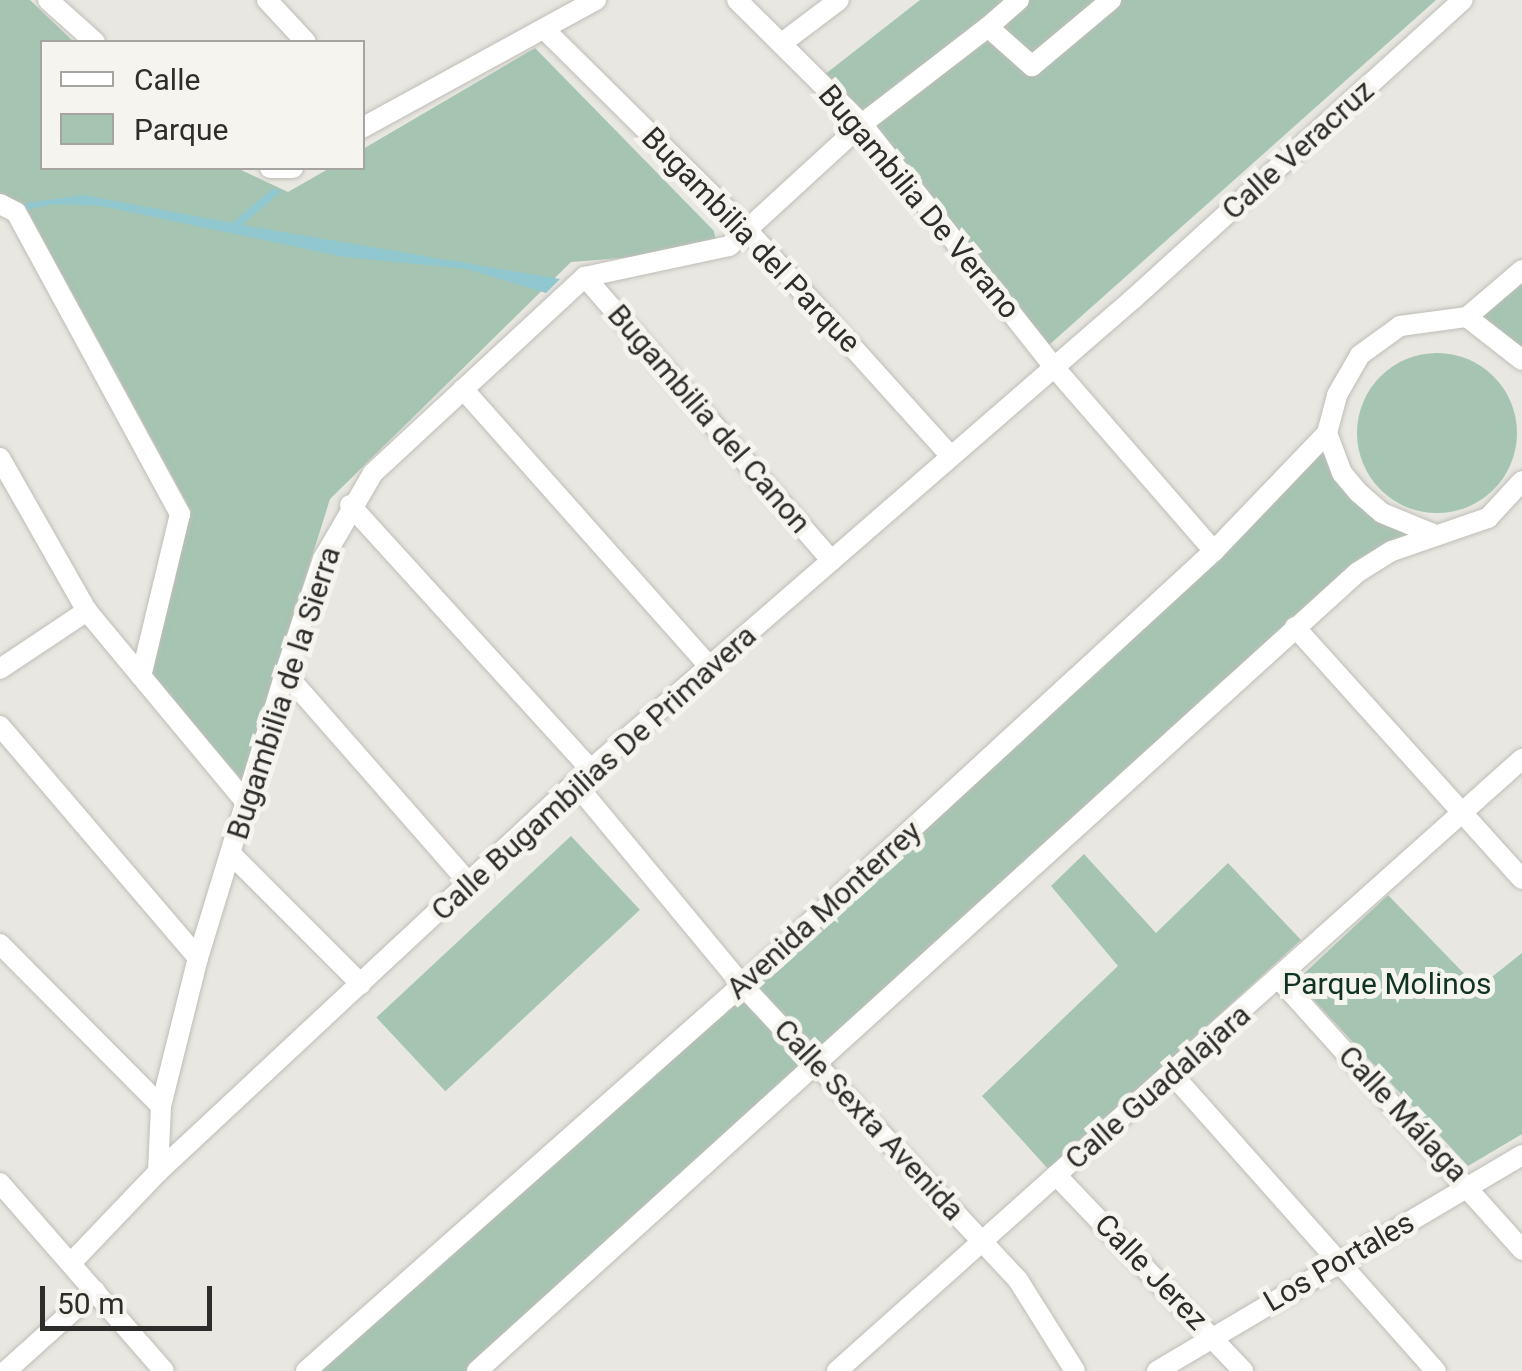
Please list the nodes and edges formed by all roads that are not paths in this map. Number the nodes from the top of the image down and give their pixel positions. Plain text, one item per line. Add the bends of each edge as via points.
1 (48, 0) edge
2 (596, 0) edge
3 (737, 0) edge
4 (839, 0) edge
5 (1019, 0) edge
6 (1110, 0) edge
7 (1463, 0) edge
8 (274, 2) edge
9 (988, 27) junction
10 (545, 30) junction
11 (93, 40) edge
12 (304, 40) edge
13 (782, 43) junction
14 (367, 118) edge
15 (862, 124) junction
16 (0, 204) edge
17 (748, 231) junction
18 (1522, 270) edge
19 (585, 277) junction
20 (1133, 300) joint
21 (1468, 317) junction
22 (1522, 360) edge
23 (1054, 367) junction
24 (463, 389) junction
25 (1327, 433) junction
26 (950, 456) junction
27 (0, 458) edge
28 (1522, 481) edge
29 (350, 505) junction
30 (1437, 535) junction
31 (1214, 551) junction
32 (832, 561) junction
33 (87, 610) junction
34 (1295, 627) junction
35 (710, 667) junction
36 (0, 669) edge
37 (285, 673) junction
38 (141, 676) junction
39 (0, 726) edge
40 (1522, 760) edge
41 (583, 777) junction
42 (249, 806) junction
43 (1462, 814) junction
44 (233, 856) junction
45 (1522, 879) edge
46 (468, 883) junction
47 (0, 944) edge
48 (198, 958) junction
49 (1281, 981) junction
50 (361, 984) junction
51 (742, 986) junction
52 (815, 1064) junction
53 (1173, 1075) junction
54 (161, 1106) junction
55 (1522, 1155) edge
56 (158, 1172) junction
57 (1056, 1175) junction
58 (0, 1183) edge
59 (1470, 1186) junction
60 (982, 1240) junction
61 (1522, 1250) edge
62 (1341, 1261) junction
63 (72, 1264) junction
64 (95, 1291) junction
65 (1212, 1335) junction
66 (6, 1371) edge
67 (164, 1371) edge
68 (306, 1371) edge
69 (477, 1371) edge
70 (837, 1371) edge
71 (1075, 1371) edge
72 (1157, 1371) edge
73 (1243, 1371) edge
74 (1436, 1371) edge

1 - 11 street
2 - 10 street
3 - 13 street, Bugambilia De Verano
4 - 13 street
5 - 9 street
6 - 9 street via 1032,66
7 - 20 street, Calle Veracruz
8 - 12 street
9 - 15 street
10 - 14 street
10 - 17 street, Bugambilia del Parque
13 - 15 street, Bugambilia De Verano
15 - 17 street
15 - 23 street, Bugambilia De Verano
16 - 38 street via 16,212 180,514
17 - 19 street via 714,252
17 - 26 street, Bugambilia del Parque
18 - 21 street
19 - 24 street, Bugambilia de la Sierra
19 - 32 street, Bugambilia del Canon
20 - 23 street, Calle Bugambilias De Primavera
21 - 22 street
21 - 25 street, Avenida Monterrey via 1400,326 1369,348 1347,374
23 - 26 street, Calle Bugambilias De Primavera
23 - 31 street, Bugambilia De Verano
24 - 29 street, Bugambilia de la Sierra via 373,473
24 - 35 street
25 - 30 street via 1342,472 1382,514
25 - 31 street, Avenida Monterrey
26 - 32 street, Calle Bugambilias De Primavera
27 - 33 street
28 - 30 street via 1488,518
29 - 37 street, Bugambilia de la Sierra via 318,572
29 - 41 street, Calle Sexta Avenida
30 - 34 street via 1358,572
31 - 51 street, Avenida Monterrey
32 - 35 street, Calle Bugambilias De Primavera
33 - 36 street
33 - 38 street
34 - 43 street
34 - 52 street
35 - 41 street, Calle Bugambilias De Primavera
37 - 42 street, Bugambilia de la Sierra
37 - 46 street
38 - 42 street
39 - 48 street
40 - 43 street, Calle Guadalajara
41 - 46 street, Calle Bugambilias De Primavera
41 - 51 street, Calle Sexta Avenida
42 - 44 street, Bugambilia de la Sierra
43 - 45 street
43 - 49 street, Calle Guadalajara
44 - 48 street, Bugambilia de la Sierra
44 - 50 street
46 - 50 street, Calle Bugambilias De Primavera
47 - 54 street
48 - 54 street, Bugambilia de la Sierra
49 - 53 street, Calle Guadalajara
49 - 59 street, Calle Málaga
50 - 56 street, Calle Bugambilias De Primavera
51 - 52 street, Calle Sexta Avenida
51 - 68 street, Avenida Monterrey
52 - 60 street, Calle Sexta Avenida
52 - 69 street
53 - 57 street, Calle Guadalajara
53 - 62 street
54 - 56 street, Bugambilia de la Sierra
55 - 59 street, Los Portales
56 - 63 street, Calle Bugambilias De Primavera
57 - 60 street, Calle Guadalajara
57 - 65 street, Calle Jerez
58 - 63 street
59 - 61 street, Calle Málaga
59 - 62 street, Los Portales
60 - 70 street, Calle Guadalajara
60 - 71 street, Calle Sexta Avenida via 1036,1304
62 - 65 street, Los Portales
62 - 74 street
63 - 64 street
64 - 66 street
64 - 67 street
65 - 72 street, Los Portales
65 - 73 street, Calle Jerez

